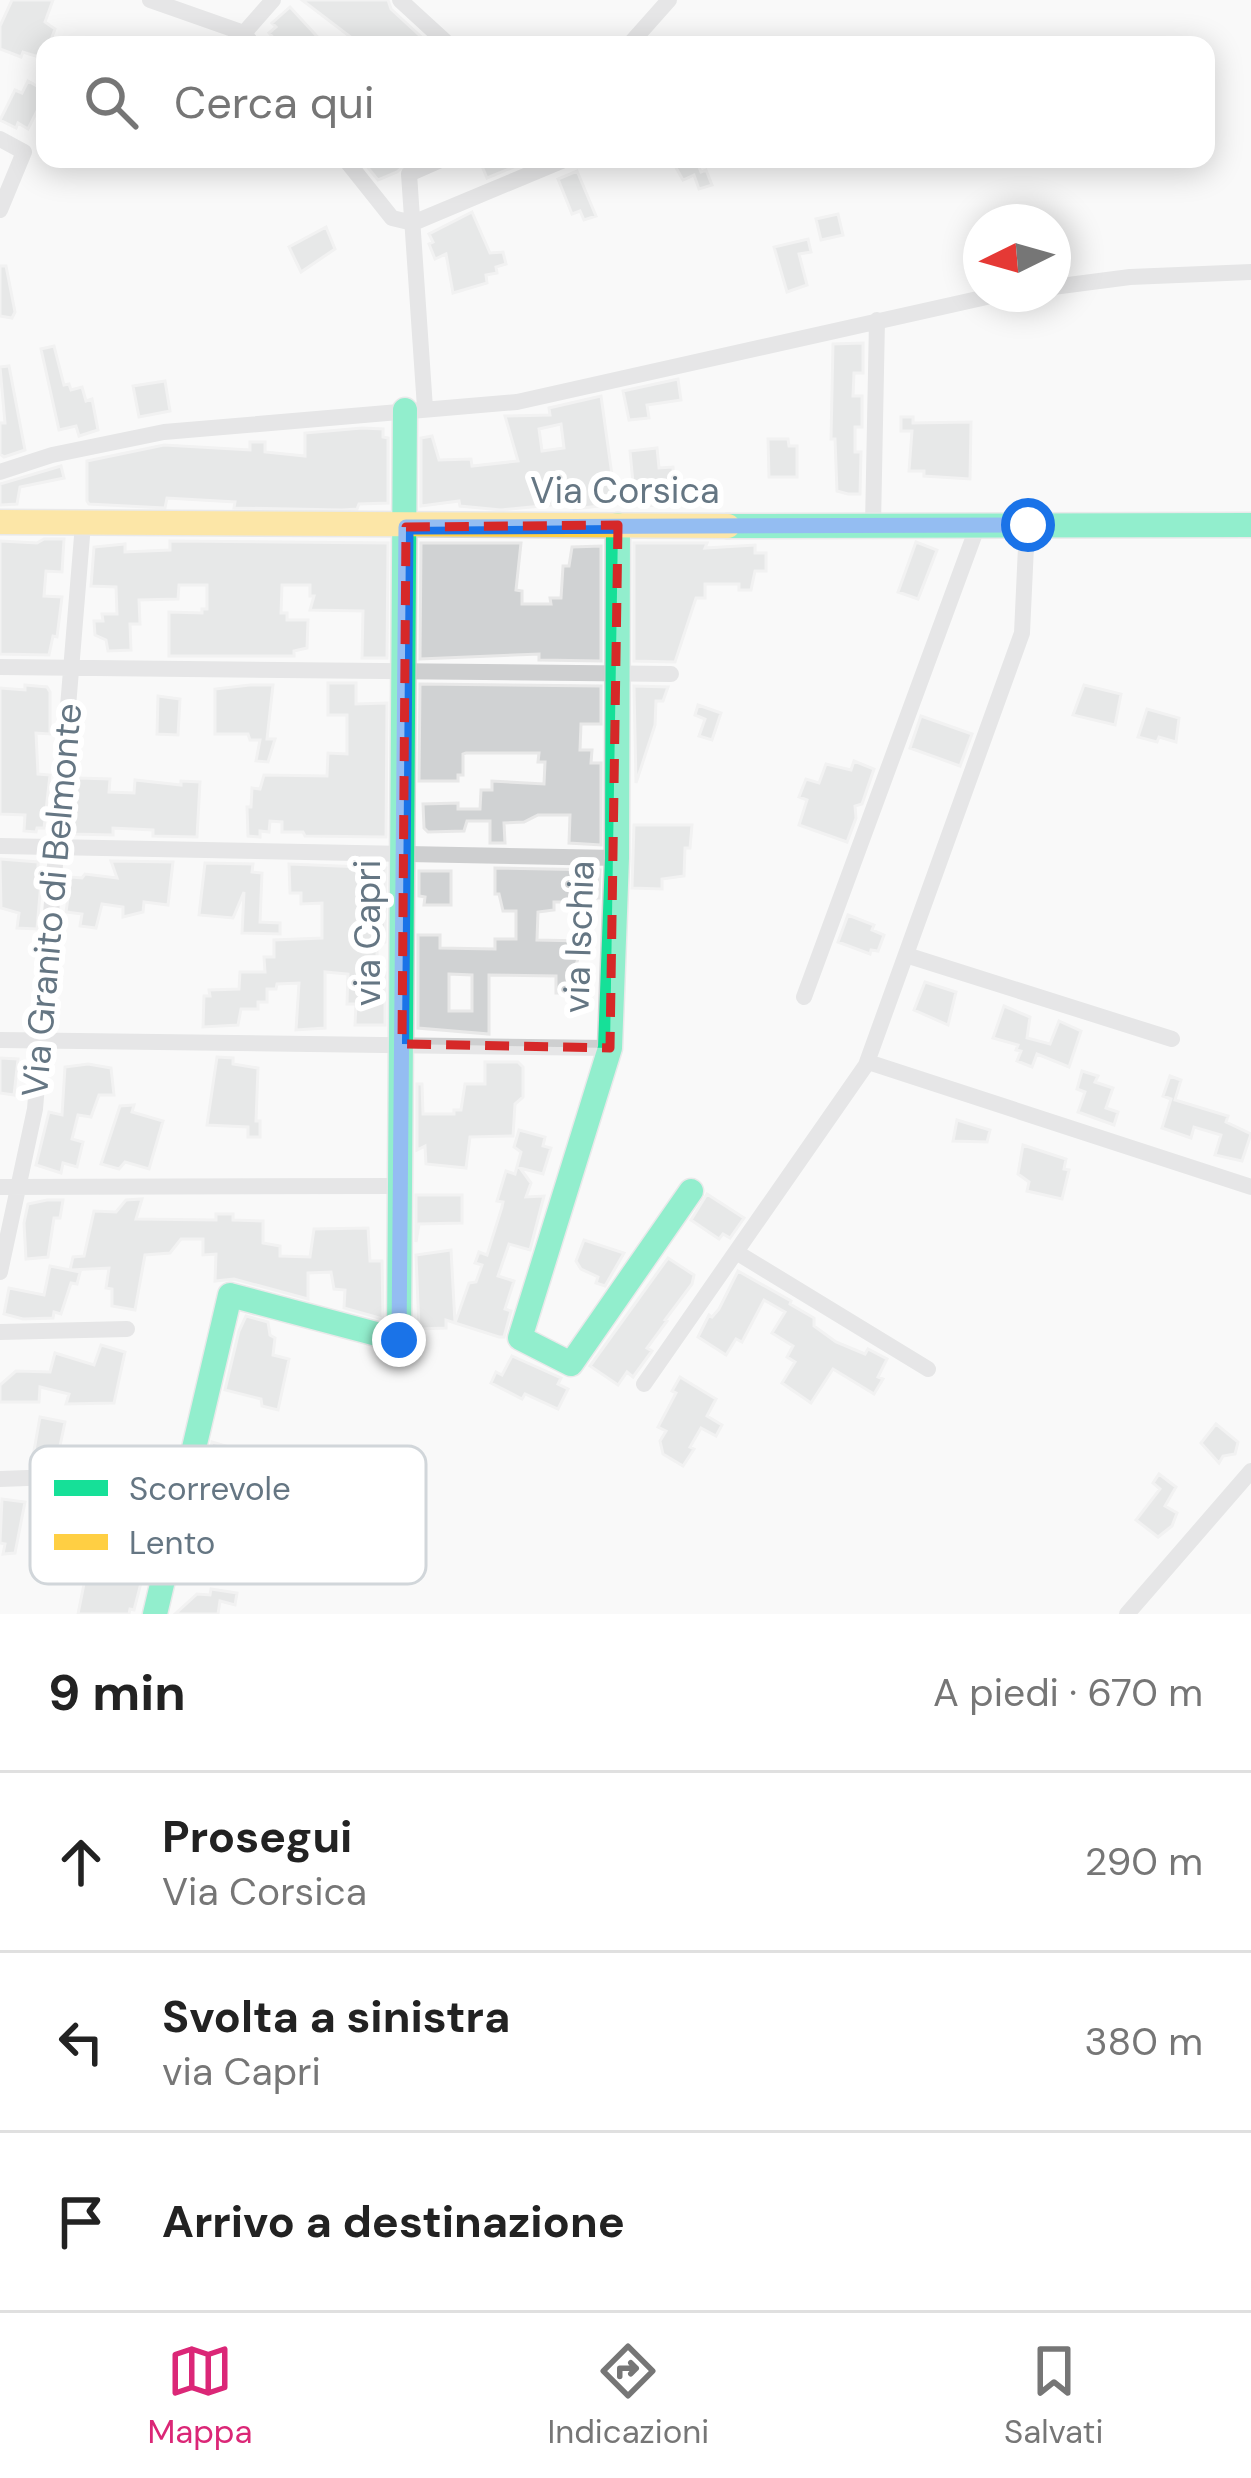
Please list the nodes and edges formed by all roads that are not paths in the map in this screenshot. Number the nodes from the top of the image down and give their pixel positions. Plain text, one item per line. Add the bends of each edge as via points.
1 (151, 0) edge
2 (273, 0) edge
3 (400, 0) edge
4 (658, 4) edge
5 (241, 36) edge
6 (250, 36) edge
7 (438, 36) edge
8 (635, 36) edge
9 (0, 139) edge
10 (352, 168) edge
11 (423, 168) edge
12 (544, 168) edge
13 (0, 210) edge
14 (413, 223) junction
15 (1251, 272) edge
16 (1071, 285) edge
17 (963, 302) edge
18 (877, 320) junction
19 (415, 409) junction
20 (0, 472) edge
21 (0, 522) edge
22 (82, 524) junction
23 (618, 525) junction
24 (873, 525) junction
25 (978, 525) junction
26 (1028, 525) junction
27 (1251, 525) edge
28 (406, 527) junction
29 (0, 668) edge
30 (70, 669) junction
31 (405, 670) junction
32 (671, 674) dead end
33 (618, 676) junction
34 (0, 846) edge
35 (55, 847) junction
36 (404, 851) junction
37 (617, 858) junction
38 (906, 955) junction
39 (805, 997) dead end
40 (1172, 1039) dead end
41 (0, 1040) edge
42 (42, 1040) junction
43 (402, 1044) junction
44 (610, 1048) junction
45 (868, 1062) junction
46 (400, 1186) junction
47 (9, 1187) edge
48 (1251, 1187) edge
49 (692, 1192) dead end
50 (736, 1252) junction
51 (0, 1273) edge
52 (127, 1329) dead end
53 (0, 1332) edge
54 (928, 1369) dead end
55 (644, 1384) dead end
56 (194, 1446) edge
57 (1251, 1471) edge
58 (30, 1478) edge
59 (0, 1479) edge
60 (162, 1584) edge
61 (155, 1614) edge
62 (1127, 1614) edge

1 - 5 street
2 - 6 street
3 - 7 street
4 - 8 street
9 - 13 street via 24,152
10 - 14 street via 392,218
11 - 14 street via 409,174
12 - 14 street
14 - 19 street
15 - 16 street
17 - 18 street
18 - 19 street via 517,402
18 - 24 street
19 - 20 street via 164,432
19 - 28 street, via Capri
21 - 22 street, Via Corsica
22 - 28 street, Via Corsica
22 - 30 street, Via Granito di Belmonte
23 - 24 street, Via Corsica
23 - 28 street, Via Corsica
23 - 33 street, via Ischia
24 - 25 street, Via Corsica
25 - 26 street, Via Corsica
25 - 39 street
26 - 27 street, Via Corsica
26 - 38 street via 1022,633
28 - 31 street, via Capri
29 - 30 street
30 - 31 street
30 - 35 street, Via Granito di Belmonte
31 - 33 street
31 - 36 street, via Capri
32 - 33 street
33 - 37 street, via Ischia
34 - 35 street
35 - 36 street
35 - 42 street, Via Granito di Belmonte
36 - 37 street
36 - 43 street, via Capri
37 - 44 street, via Ischia
38 - 40 street
38 - 45 street
41 - 42 street
42 - 43 street
42 - 47 street, Via Granito di Belmonte via 35,1109
43 - 44 street
43 - 46 street, via Capri
44 - 49 street, via Ischia via 520,1339 571,1364
45 - 48 street
45 - 50 street
46 - 47 street
46 - 56 street, via Capri via 399,1340 230,1295
47 - 51 street, Via Granito di Belmonte
50 - 54 street
50 - 55 street
52 - 53 street
57 - 62 street
58 - 59 street
60 - 61 street, via Capri

